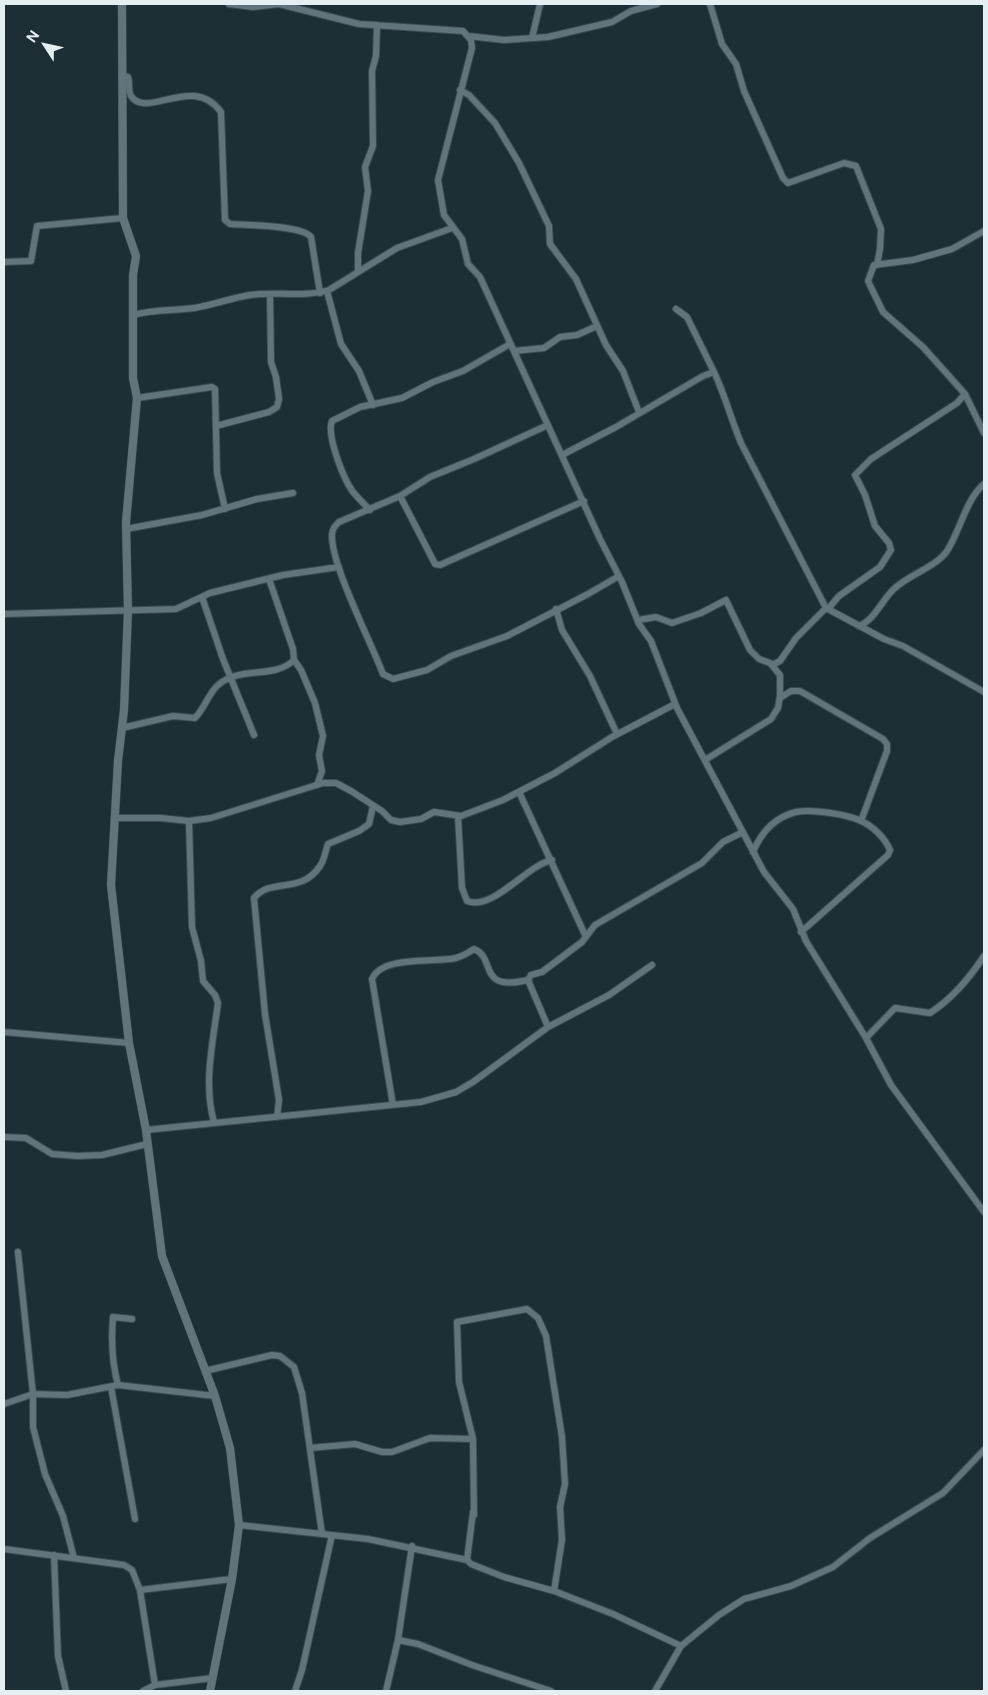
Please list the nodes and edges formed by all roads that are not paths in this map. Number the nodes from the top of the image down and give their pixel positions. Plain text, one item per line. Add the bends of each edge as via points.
1 (122, 4) edge
2 (229, 4) edge
3 (540, 4) edge
4 (657, 4) edge
5 (710, 4) edge
6 (377, 26) junction
7 (468, 36) junction
8 (532, 38) junction
9 (122, 76) junction
10 (460, 90) junction
11 (123, 218) junction
12 (452, 228) junction
13 (984, 231) edge
14 (4, 262) edge
15 (877, 265) junction
16 (358, 271) junction
17 (327, 291) junction
18 (320, 292) junction
19 (270, 294) junction
20 (676, 310) dead end
21 (133, 315) junction
22 (597, 326) junction
23 (510, 344) junction
24 (514, 351) junction
25 (714, 372) junction
26 (964, 394) junction
27 (137, 398) junction
28 (373, 405) junction
29 (639, 412) junction
30 (548, 425) junction
31 (216, 426) junction
32 (984, 433) edge
33 (562, 455) junction
34 (984, 484) edge
35 (293, 493) dead end
36 (400, 496) junction
37 (584, 500) junction
38 (225, 509) junction
39 (370, 510) junction
40 (126, 528) junction
41 (339, 567) junction
42 (619, 576) junction
43 (269, 579) junction
44 (202, 597) junction
45 (827, 608) junction
46 (556, 609) junction
47 (128, 611) junction
48 (4, 614) edge
49 (638, 620) junction
50 (859, 626) junction
51 (294, 660) junction
52 (772, 665) junction
53 (232, 677) junction
54 (984, 692) edge
55 (780, 698) junction
56 (675, 704) junction
57 (122, 728) junction
58 (617, 734) junction
59 (254, 735) dead end
60 (704, 760) junction
61 (317, 785) junction
62 (519, 792) junction
63 (373, 806) junction
64 (458, 816) junction
65 (116, 818) junction
66 (189, 821) junction
67 (861, 821) junction
68 (742, 832) junction
69 (753, 852) junction
70 (552, 860) junction
71 (802, 932) junction
72 (586, 937) junction
73 (984, 956) edge
74 (652, 965) dead end
75 (528, 980) junction
76 (548, 1027) junction
77 (4, 1032) edge
78 (866, 1038) junction
79 (129, 1043) junction
80 (393, 1105) junction
81 (277, 1117) junction
82 (214, 1122) junction
83 (146, 1130) junction
84 (4, 1137) edge
85 (147, 1144) junction
86 (984, 1212) edge
87 (18, 1252) dead end
88 (132, 1319) dead end
89 (205, 1371) junction
90 (115, 1386) junction
91 (33, 1394) junction
92 (215, 1396) junction
93 (4, 1404) edge
94 (473, 1439) junction
95 (310, 1448) junction
96 (984, 1450) edge
97 (135, 1519) dead end
98 (239, 1524) junction
99 (322, 1534) junction
100 (332, 1535) junction
101 (412, 1546) junction
102 (4, 1549) edge
103 (54, 1555) junction
104 (74, 1558) junction
105 (466, 1560) junction
106 (232, 1579) junction
107 (140, 1590) junction
108 (554, 1591) junction
109 (398, 1640) junction
110 (681, 1646) junction
111 (213, 1678) junction
112 (155, 1685) junction
113 (66, 1691) edge
114 (143, 1691) edge
115 (210, 1691) edge
116 (295, 1691) edge
117 (386, 1691) edge
118 (551, 1691) edge
119 (655, 1691) edge

1 - 9 street
2 - 6 street via 253,7 279,4
3 - 8 street
4 - 8 street via 574,33
5 - 15 street via 722,44 736,64 744,91 783,178 788,183 844,163 856,166 881,229
6 - 7 street via 462,32
6 - 16 street via 372,71 373,146 365,167 368,191
7 - 8 street via 504,40
7 - 10 street via 472,48
9 - 11 street
9 - 18 street via 128,77 132,98 146,104 187,95 202,96 215,103 221,112 225,220 230,224 298,230 308,234
10 - 12 street via 438,180 444,215
10 - 22 street via 469,95 494,123 519,163 549,226 550,244 576,279
11 - 14 street via 37,226 31,261
11 - 21 street via 136,256
12 - 16 street via 397,248
12 - 23 street via 462,239 466,259 481,278
13 - 15 street via 952,249 913,260
15 - 26 street via 868,281 883,312 923,347
16 - 17 street
17 - 18 street
17 - 28 street via 341,344 359,371
18 - 19 street via 301,296
19 - 21 street
19 - 31 street via 271,362 276,377 277,407
20 - 25 street via 687,317
21 - 27 street via 133,378
22 - 24 street via 577,335 560,337 544,348
22 - 29 street via 623,371
23 - 24 street
23 - 28 street via 463,371 402,398
24 - 30 street
25 - 29 street
25 - 45 street via 741,443
26 - 32 street
26 - 45 street via 957,403 871,459 855,475 875,526 891,550 880,567
27 - 31 street via 212,387 216,398
27 - 40 street
28 - 39 street via 337,418 330,430 353,492
29 - 33 street
30 - 33 street
30 - 36 street via 430,477
31 - 38 street via 217,473
33 - 37 street
34 - 50 street via 940,560 914,573 895,588 870,620
35 - 38 street
36 - 37 street via 435,564 440,565
36 - 39 street
37 - 42 street
38 - 40 street
39 - 41 street via 339,522 333,530
40 - 47 street
41 - 43 street
41 - 46 street via 383,674 392,679 427,670 451,656 507,636
42 - 46 street
42 - 49 street
43 - 44 street
43 - 51 street
44 - 47 street via 176,609
44 - 53 street
45 - 50 street
45 - 52 street via 796,638 780,662
46 - 58 street via 562,630 590,676
47 - 48 street
47 - 57 street
49 - 52 street via 656,617 672,623 701,614 726,600 750,650
49 - 56 street via 651,641
50 - 54 street via 903,646
51 - 53 street via 278,669
51 - 61 street via 315,703 323,736 319,754 322,771
52 - 55 street via 780,675
53 - 57 street via 217,685 195,718 173,716
53 - 59 street
55 - 60 street via 770,719
55 - 67 street via 791,691 800,691 874,733 887,744
56 - 58 street
56 - 60 street
57 - 65 street
58 - 62 street
60 - 68 street
61 - 63 street via 336,783
61 - 66 street via 211,818
62 - 64 street via 476,812
62 - 70 street
63 - 64 street via 390,820 400,822 421,819 434,812
63 - 81 street via 369,824 328,844 322,864 313,875 302,883 278,886 254,898 265,1014 279,1100
64 - 70 street via 462,888 468,901 483,902 496,896 528,870
65 - 66 street
65 - 79 street via 111,885
66 - 82 street via 192,926 203,981 216,995 218,1003 208,1075 208,1104
67 - 69 street via 831,813 797,812 764,831
67 - 71 street via 885,839 890,850 888,855
68 - 69 street
68 - 72 street via 723,842 694,868 595,925
69 - 71 street via 793,909
70 - 72 street
71 - 78 street
72 - 75 street
73 - 78 street via 966,983 930,1013 895,1008
74 - 76 street via 609,995
75 - 76 street
75 - 80 street via 513,984 497,981 476,949 455,958 380,967 372,978
76 - 80 street via 456,1092 421,1102
77 - 79 street
78 - 86 street via 891,1085
79 - 83 street
80 - 81 street
81 - 82 street
82 - 83 street
83 - 85 street
84 - 85 street via 26,1138 52,1154 77,1156 102,1155
85 - 89 street via 162,1256
87 - 91 street
88 - 90 street via 112,1317
89 - 92 street
89 - 95 street via 272,1355 285,1358 294,1367 302,1393
90 - 91 street via 67,1395
90 - 92 street
90 - 97 street
91 - 93 street
91 - 104 street via 36,1436 45,1474 64,1516
92 - 98 street via 230,1448
94 - 95 street via 430,1438 392,1452 355,1444
94 - 105 street via 474,1515
94 - 108 street via 459,1382 457,1322 527,1309 538,1318 546,1336 562,1437 565,1484 560,1507 562,1540
95 - 99 street
96 - 110 street via 943,1493 870,1538 833,1568 791,1586 744,1599
98 - 99 street
98 - 106 street
99 - 100 street
100 - 101 street
100 - 116 street
101 - 105 street
101 - 109 street
102 - 103 street
103 - 104 street
103 - 113 street via 58,1656
104 - 107 street via 124,1564 132,1570
105 - 108 street via 504,1577
106 - 107 street
106 - 111 street
107 - 112 street
108 - 110 street
109 - 117 street
109 - 118 street via 418,1644
110 - 119 street
111 - 112 street
111 - 115 street
112 - 114 street

